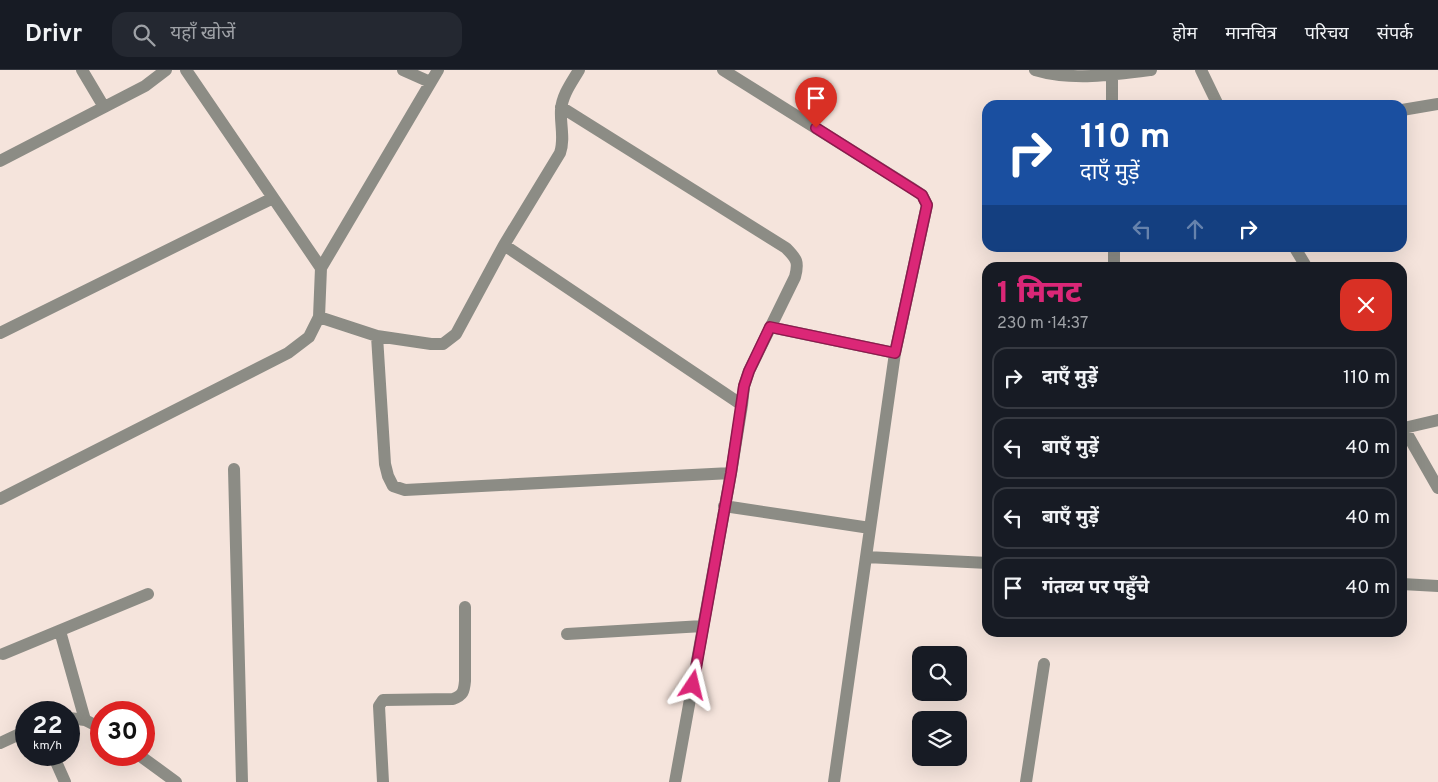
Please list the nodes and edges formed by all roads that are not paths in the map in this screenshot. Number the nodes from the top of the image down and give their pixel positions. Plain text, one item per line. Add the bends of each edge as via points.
1 (82, 70) edge
2 (166, 70) edge
3 (186, 70) edge
4 (403, 70) edge
5 (438, 70) edge
6 (579, 70) edge
7 (723, 70) edge
8 (1035, 70) edge
9 (1151, 70) edge
10 (1201, 70) edge
11 (1112, 76) junction
12 (430, 82) junction
13 (1112, 100) edge
14 (1216, 100) edge
15 (1438, 104) edge
16 (104, 107) junction
17 (561, 108) junction
18 (1407, 109) edge
19 (0, 161) edge
20 (273, 198) junction
21 (504, 245) junction
22 (321, 268) junction
23 (319, 317) junction
24 (770, 327) junction
25 (0, 334) edge
26 (377, 336) junction
27 (895, 353) junction
28 (742, 405) junction
29 (1438, 420) edge
30 (1407, 426) edge
31 (1407, 432) edge
32 (234, 469) dead end
33 (731, 473) junction
34 (1438, 488) edge
35 (0, 499) edge
36 (724, 506) junction
37 (870, 528) junction
38 (866, 557) junction
39 (982, 563) edge
40 (1407, 584) edge
41 (1438, 586) edge
42 (148, 594) dead end
43 (465, 608) dead end
44 (703, 626) junction
45 (60, 631) junction
46 (567, 634) dead end
47 (3, 654) dead end
48 (1044, 664) dead end
49 (80, 719) edge
50 (85, 720) junction
51 (90, 722) edge
52 (15, 736) edge
53 (0, 742) edge
54 (58, 766) edge
55 (154, 766) edge
56 (65, 782) edge
57 (176, 782) edge
58 (242, 782) edge
59 (383, 782) edge
60 (676, 782) edge
61 (834, 782) edge
62 (1026, 782) edge

1 - 16 street
2 - 16 street via 145,86
3 - 20 street
4 - 12 street
5 - 12 street
6 - 17 street
7 - 27 street via 922,195 927,205 925,218
8 - 11 street via 1049,74
9 - 11 street
10 - 14 street
11 - 13 street
12 - 22 street
15 - 18 street
16 - 19 street
17 - 21 street via 563,146
17 - 24 street via 795,256 798,266 795,277
20 - 22 street
20 - 25 street
21 - 26 street via 456,334 443,344
21 - 28 street
22 - 23 street
23 - 26 street
23 - 35 street via 309,337 288,353
24 - 27 street
24 - 28 street via 749,371
26 - 33 street via 386,464 393,486 405,490
27 - 37 street
28 - 33 street
29 - 30 street
31 - 34 street
32 - 58 street
33 - 36 street
36 - 37 street
36 - 44 street
37 - 38 street
38 - 39 street
38 - 61 street
40 - 41 street
42 - 45 street
43 - 59 street via 464,692 453,699 383,700 379,706
44 - 46 street
44 - 60 street
45 - 47 street
45 - 50 street
48 - 62 street
49 - 50 street
50 - 51 street
52 - 53 street
54 - 56 street
55 - 57 street

